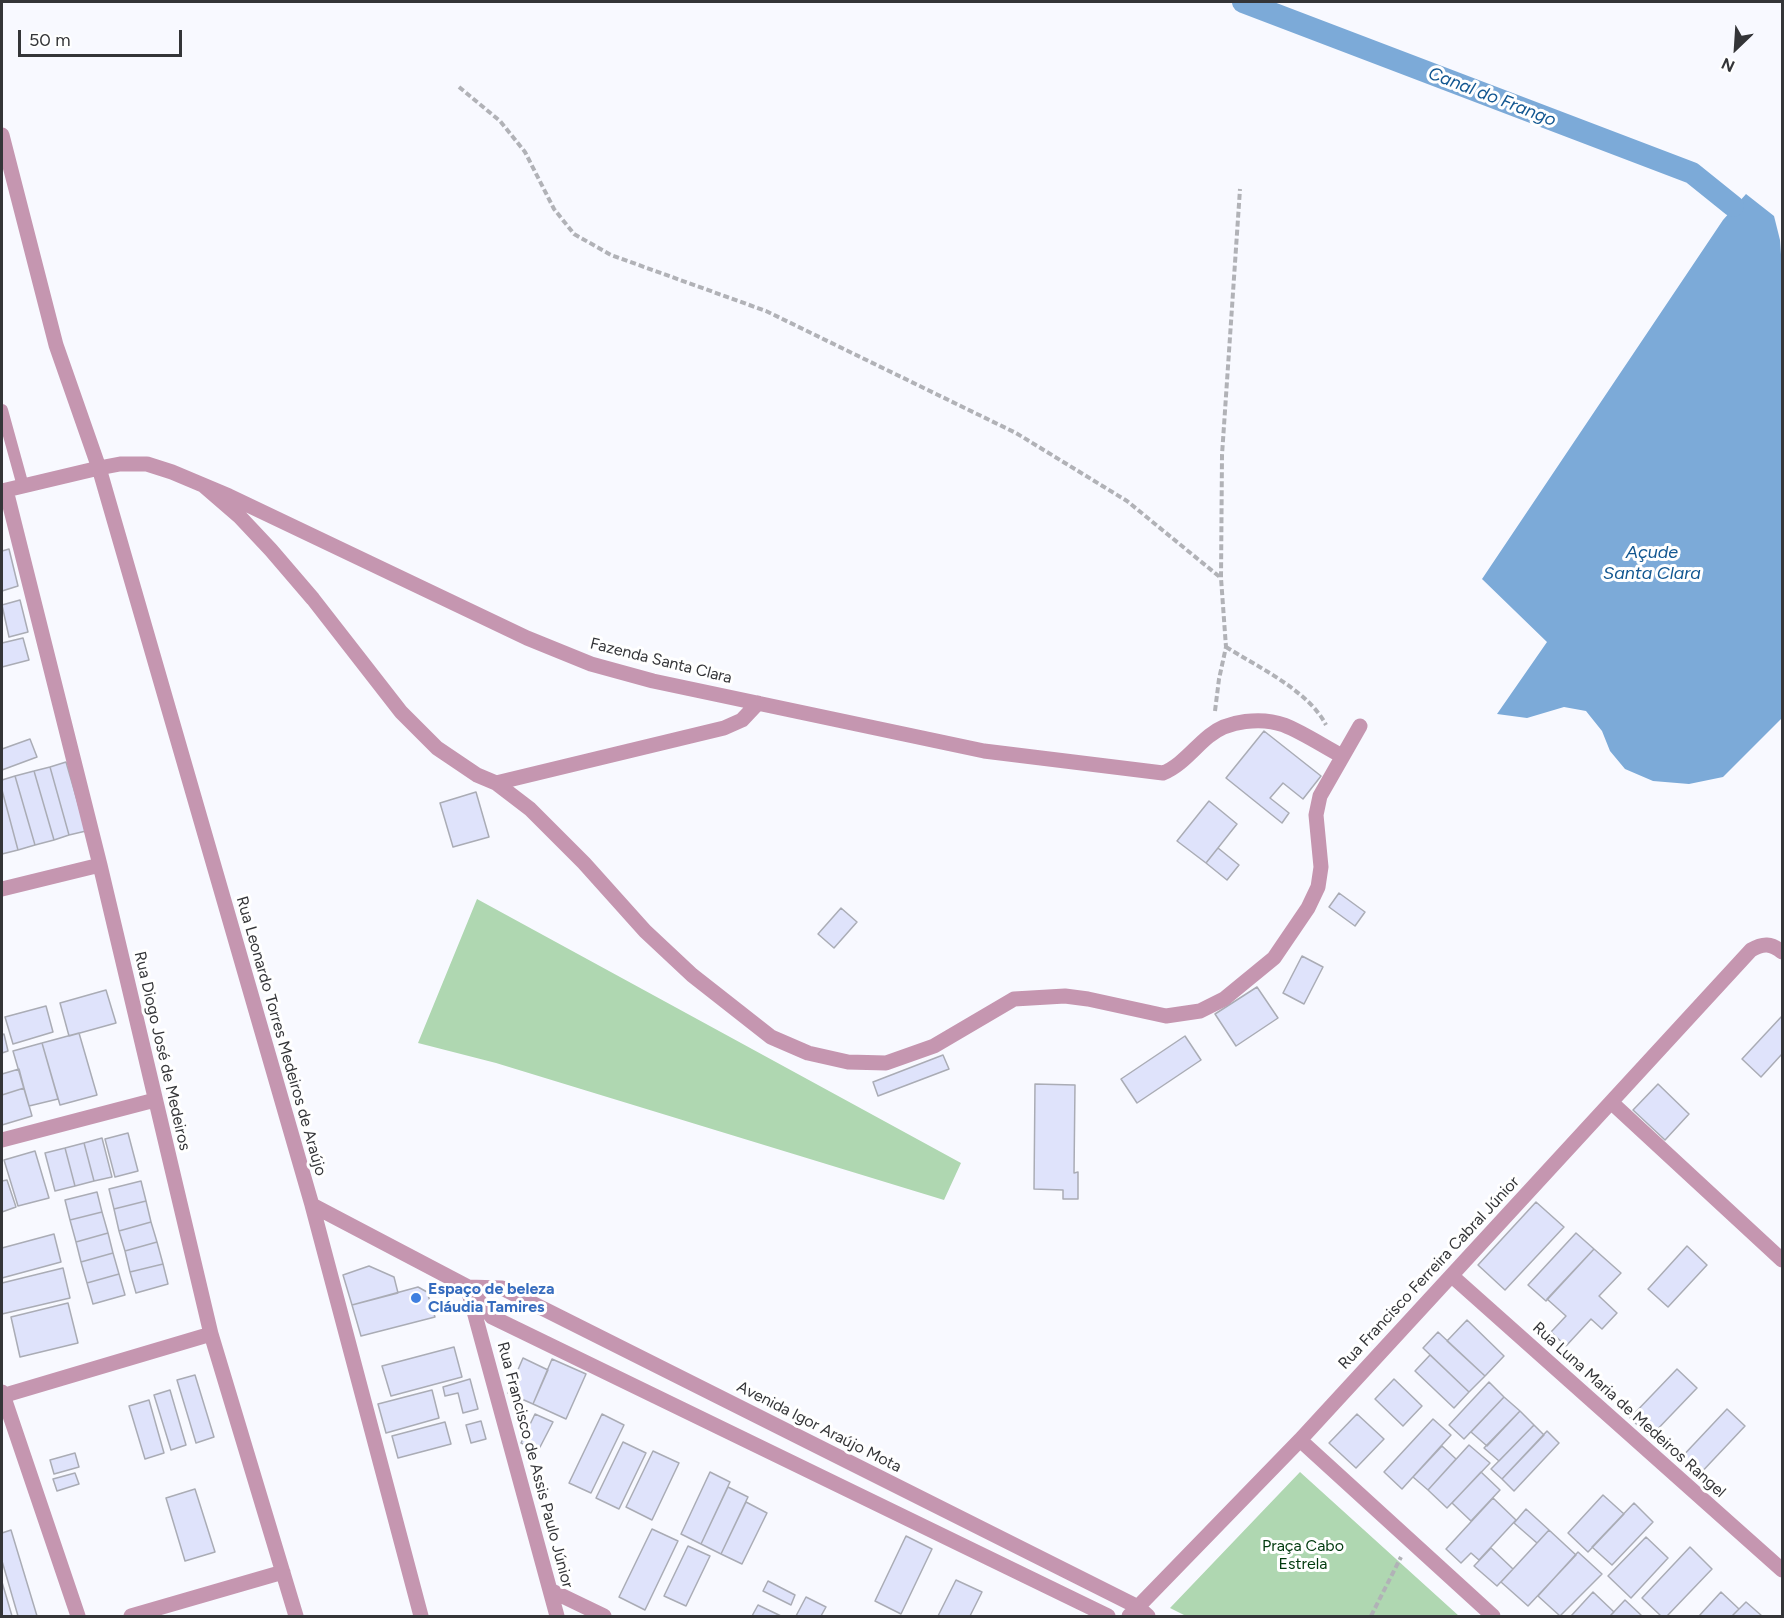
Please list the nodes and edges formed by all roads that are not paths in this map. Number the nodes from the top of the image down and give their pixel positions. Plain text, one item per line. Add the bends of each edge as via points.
1 (2, 135) edge
2 (2, 410) edge
3 (99, 468) junction
4 (203, 485) junction
5 (23, 486) junction
6 (4, 490) edge
7 (758, 703) junction
8 (1360, 726) dead end
9 (1342, 756) junction
10 (496, 783) junction
11 (100, 865) junction
12 (2, 889) edge
13 (1782, 952) edge
14 (155, 1100) junction
15 (1611, 1102) junction
16 (2, 1140) edge
17 (312, 1205) junction
18 (1782, 1260) edge
19 (1452, 1276) junction
20 (468, 1287) junction
21 (211, 1334) junction
22 (2, 1395) edge
23 (1300, 1440) junction
24 (1782, 1570) edge
25 (283, 1572) junction
26 (550, 1590) junction
27 (1138, 1613) edge
28 (78, 1617) edge
29 (131, 1617) edge
30 (296, 1617) edge
31 (421, 1617) edge
32 (557, 1617) edge
33 (603, 1617) edge
34 (1108, 1617) edge
35 (1493, 1617) edge

1 - 3 street, Rua Leonardo Torres Medeiros de Araújo via 56,345
2 - 5 lane
3 - 4 street, Fazenda Santa Clara via 147,464
3 - 5 street, Fazenda Santa Clara
3 - 17 street, Rua Leonardo Torres Medeiros de Araújo
4 - 7 street, Fazenda Santa Clara via 527,638 580,659 653,681
4 - 10 street via 278,558 401,712 437,748
5 - 6 street, Fazenda Santa Clara
6 - 11 street, Rua Diogo José de Medeiros
7 - 9 street, Fazenda Santa Clara via 984,751 1163,772 1174,769 1213,733 1237,722 1284,725
7 - 10 street via 742,720 724,728
8 - 9 street
9 - 10 street via 1320,796 1316,815 1321,867 1318,887 1308,908 1274,958 1224,999 1200,1011 1166,1016 1065,996 1014,999 934,1046 886,1062 848,1062 808,1053 771,1037 692,975 530,809
11 - 12 street
11 - 14 street, Rua Diogo José de Medeiros
13 - 15 street, Rua Francisco Ferreira Cabral Júnior via 1769,944 1751,950
14 - 16 street
14 - 21 street, Rua Diogo José de Medeiros
15 - 18 street
15 - 19 street, Rua Francisco Ferreira Cabral Júnior
17 - 20 street, Avenida Igor Araújo Mota
17 - 31 street, Rua Leonardo Torres Medeiros de Araújo
19 - 23 street, Rua Francisco Ferreira Cabral Júnior
19 - 24 street, Rua Luna Maria de Medeiros Rangel
20 - 26 street, Rua Francisco de Assis Paulo Júnior
20 - 27 street, Avenida Igor Araújo Mota via 501,1288
20 - 34 street, Avenida Igor Araújo Mota via 492,1317
21 - 22 street
21 - 25 street, Rua Diogo José de Medeiros
22 - 28 street
23 - 27 street, Rua Francisco Ferreira Cabral Júnior
23 - 35 street
25 - 29 street
25 - 30 street, Rua Diogo José de Medeiros
26 - 32 street, Rua Francisco de Assis Paulo Júnior
26 - 33 street

